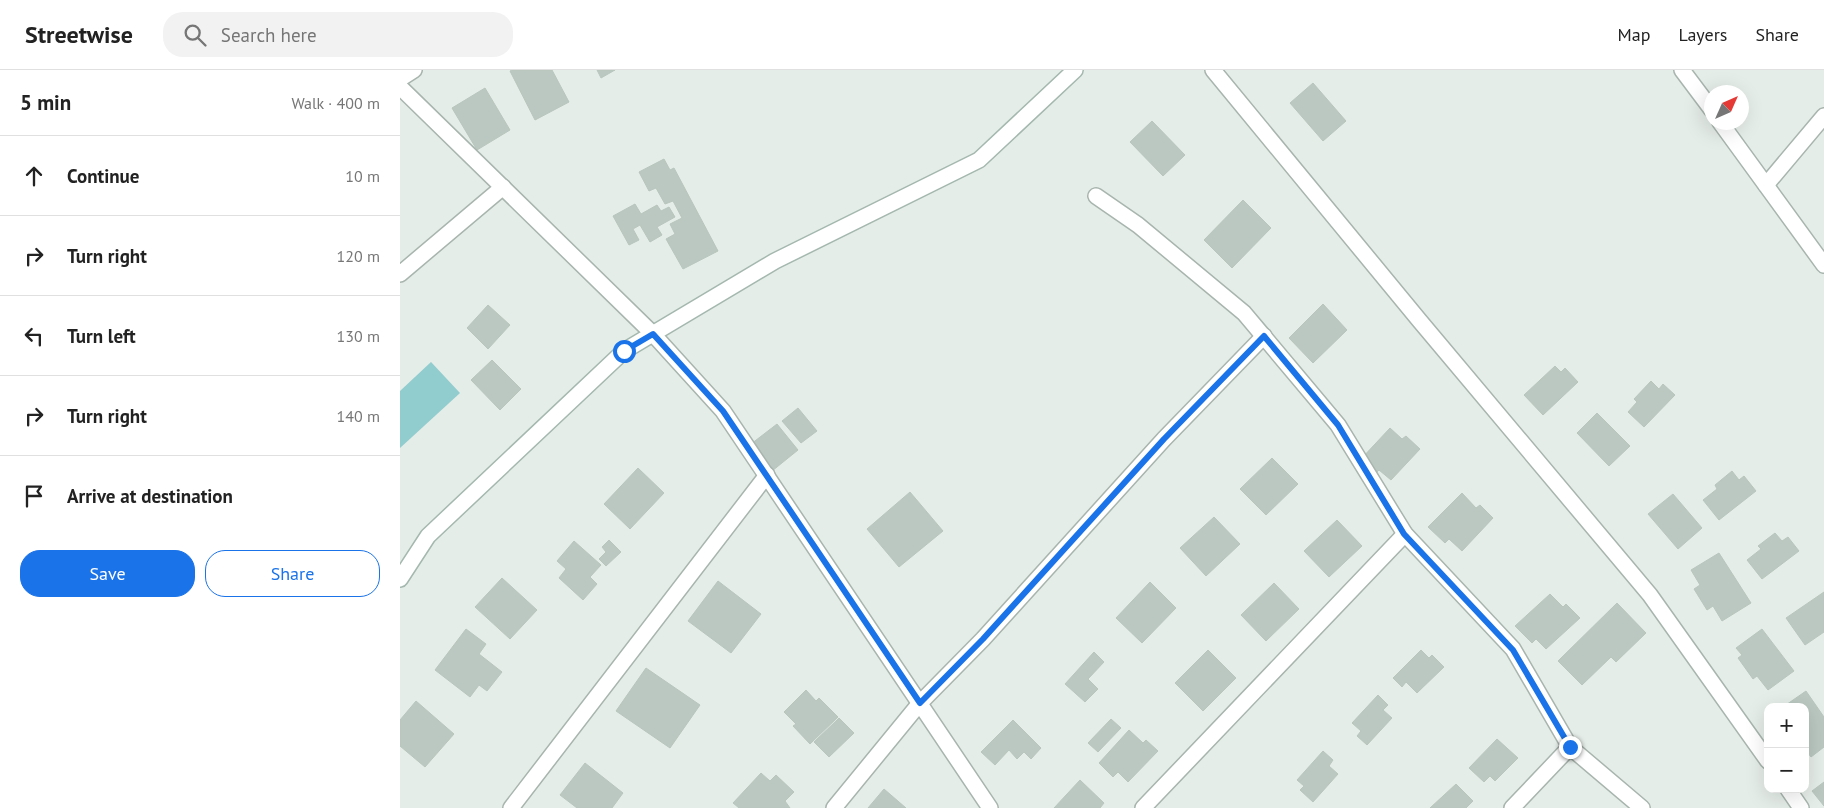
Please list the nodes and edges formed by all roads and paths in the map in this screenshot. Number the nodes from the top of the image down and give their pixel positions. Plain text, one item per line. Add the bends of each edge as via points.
1 (414, 70) edge
2 (1076, 70) edge
3 (1213, 70) edge
4 (1682, 70) edge
5 (400, 79) edge
6 (400, 87) edge
7 (1704, 99) edge
8 (1824, 116) edge
9 (1726, 130) edge
10 (1766, 185) junction
11 (503, 187) junction
12 (1096, 196) dead end
13 (1824, 265) edge
14 (400, 274) edge
15 (653, 334) junction
16 (1264, 336) junction
17 (766, 475) junction
18 (1404, 534) junction
19 (400, 579) edge
20 (920, 703) junction
21 (1570, 747) junction
22 (1764, 755) edge
23 (1791, 793) edge
24 (511, 808) edge
25 (834, 808) edge
26 (990, 808) edge
27 (1142, 808) edge
28 (1512, 808) edge
29 (1642, 808) edge
30 (1801, 808) edge

1 - 5 street
2 - 15 street via 979,160 775,261
3 - 22 street via 1650,595
4 - 7 street
6 - 11 street
8 - 10 street
9 - 10 street
10 - 13 street
11 - 14 street
11 - 15 street
12 - 16 street via 1138,225 1244,312
15 - 17 street via 723,411
15 - 19 street via 624,351 428,536
16 - 18 street via 1338,425
16 - 20 street via 1164,439 983,639
17 - 20 street
17 - 24 street
18 - 21 street via 1513,650
18 - 27 street
20 - 25 street
20 - 26 street
21 - 28 street
21 - 29 street
23 - 30 street

